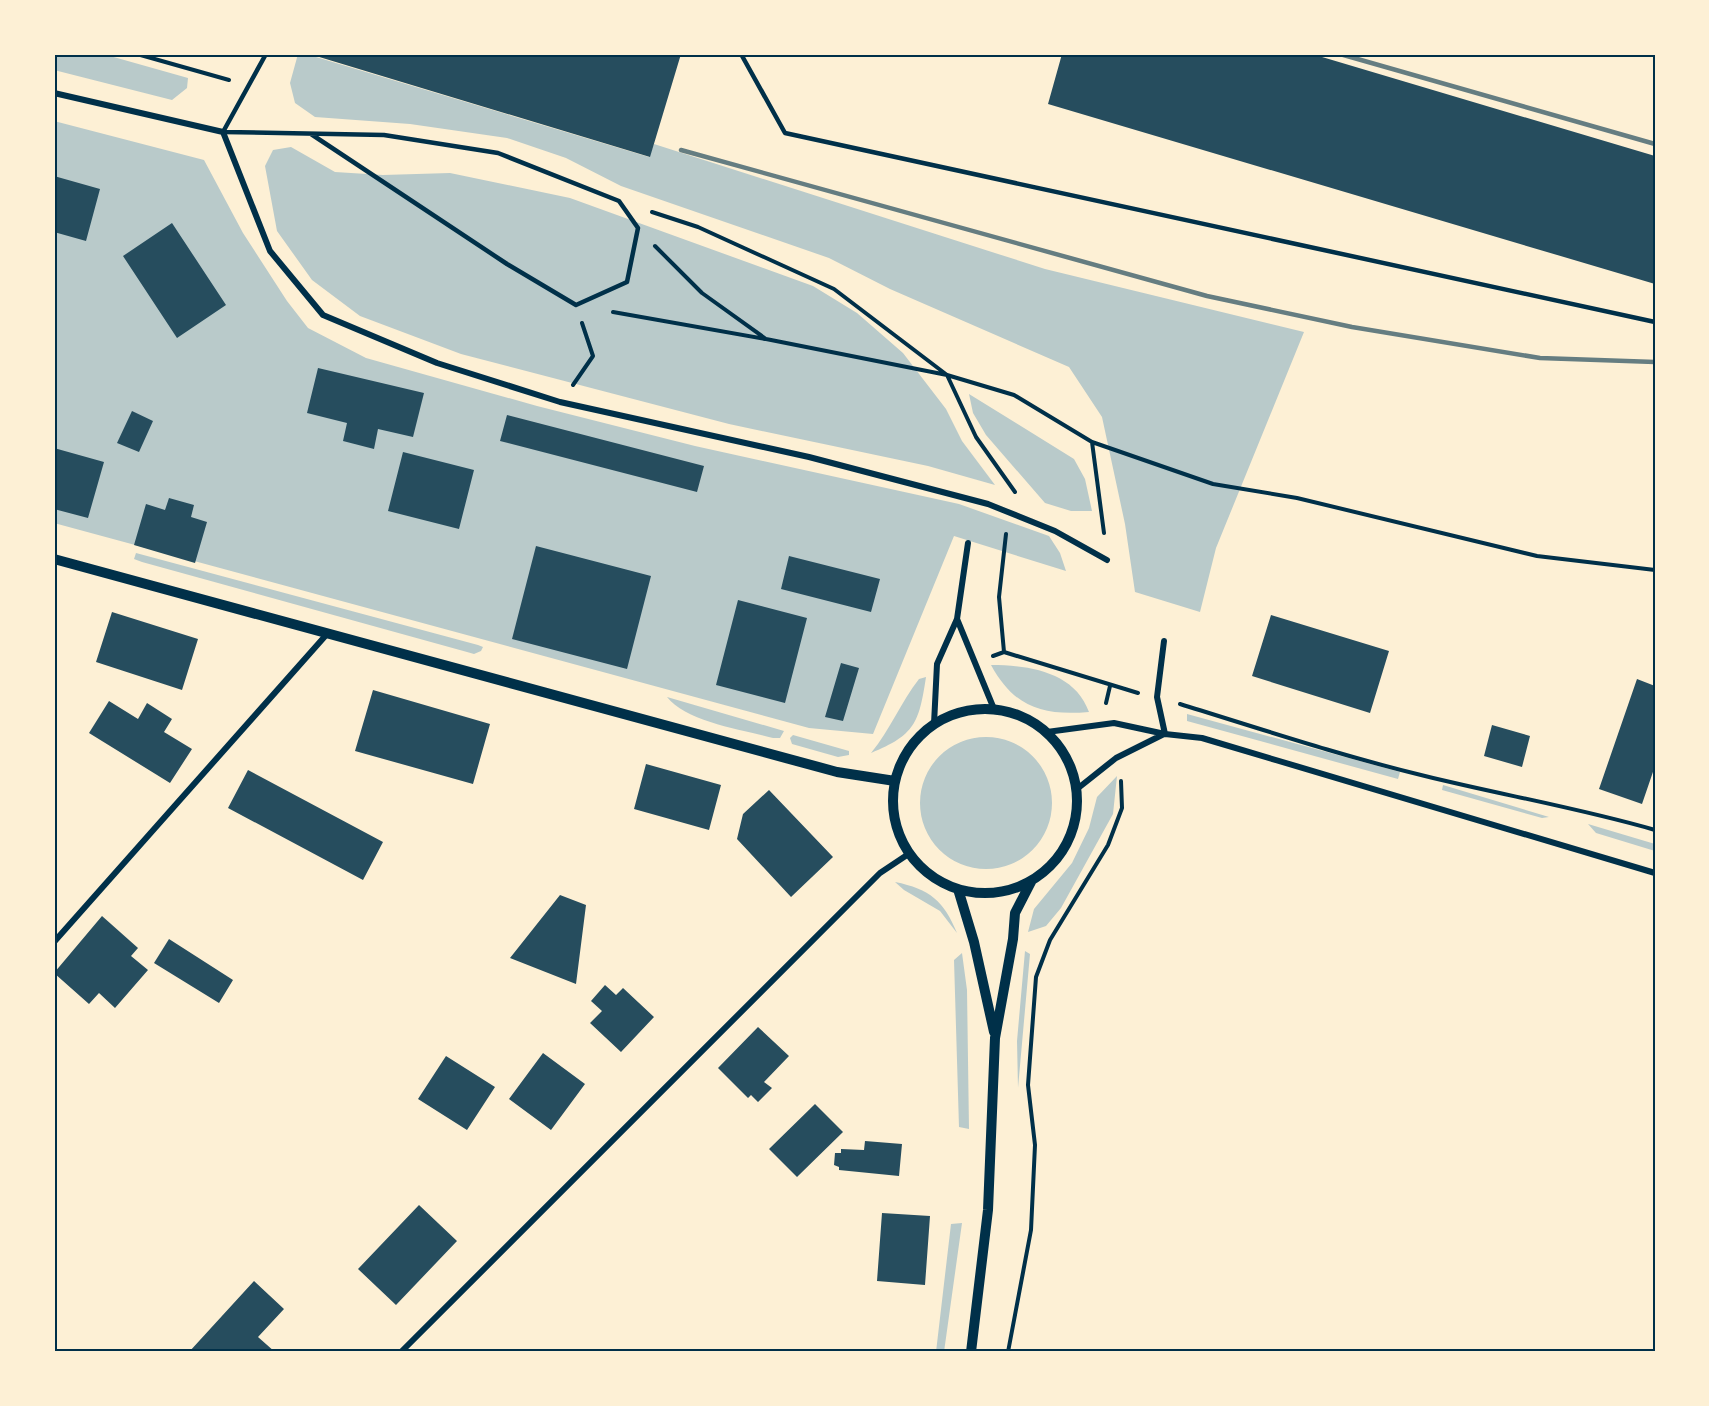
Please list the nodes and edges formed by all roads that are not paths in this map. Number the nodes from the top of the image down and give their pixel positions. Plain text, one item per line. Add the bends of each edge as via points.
1 (266, 54) edge
2 (741, 54) edge
3 (54, 93) edge
4 (223, 132) junction
5 (311, 134) junction
6 (1655, 322) edge
7 (968, 543) road end
8 (54, 560) edge
9 (1107, 560) road end
10 (957, 619) junction
11 (327, 634) junction
12 (1164, 641) dead end
13 (994, 709) junction
14 (934, 724) junction
15 (1047, 732) junction
16 (1165, 734) junction
17 (895, 782) junction
18 (1077, 789) junction
19 (910, 853) junction
20 (1655, 873) edge
21 (1032, 880) junction
22 (958, 889) junction
23 (54, 942) edge
24 (995, 1038) junction
25 (400, 1352) edge
26 (971, 1352) edge

1 - 4 lane
2 - 6 lane via 785,133
3 - 4 street
4 - 5 lane
4 - 9 street via 270,251 323,315 436,363 560,402 809,457 988,504 1055,531
5 - 5 lane via 384,135 498,153 619,201 638,228 627,282 576,305
7 - 10 street
8 - 11 street
10 - 13 street
10 - 14 street via 937,664
11 - 17 street via 837,772
11 - 23 street
12 - 16 street via 1157,697
13 - 14 street via 974,709
13 - 15 street via 1015,713
14 - 17 street via 908,751
15 - 16 street via 1114,723
15 - 18 street via 1062,750
16 - 18 street via 1116,758
16 - 20 street via 1202,738
17 - 19 street via 898,830
18 - 21 street via 1073,830 1064,849 1051,866
19 - 22 street via 935,878
19 - 25 street via 880,873
21 - 22 street via 995,892
21 - 24 street via 1015,913
22 - 24 street
24 - 26 street via 988,1210

